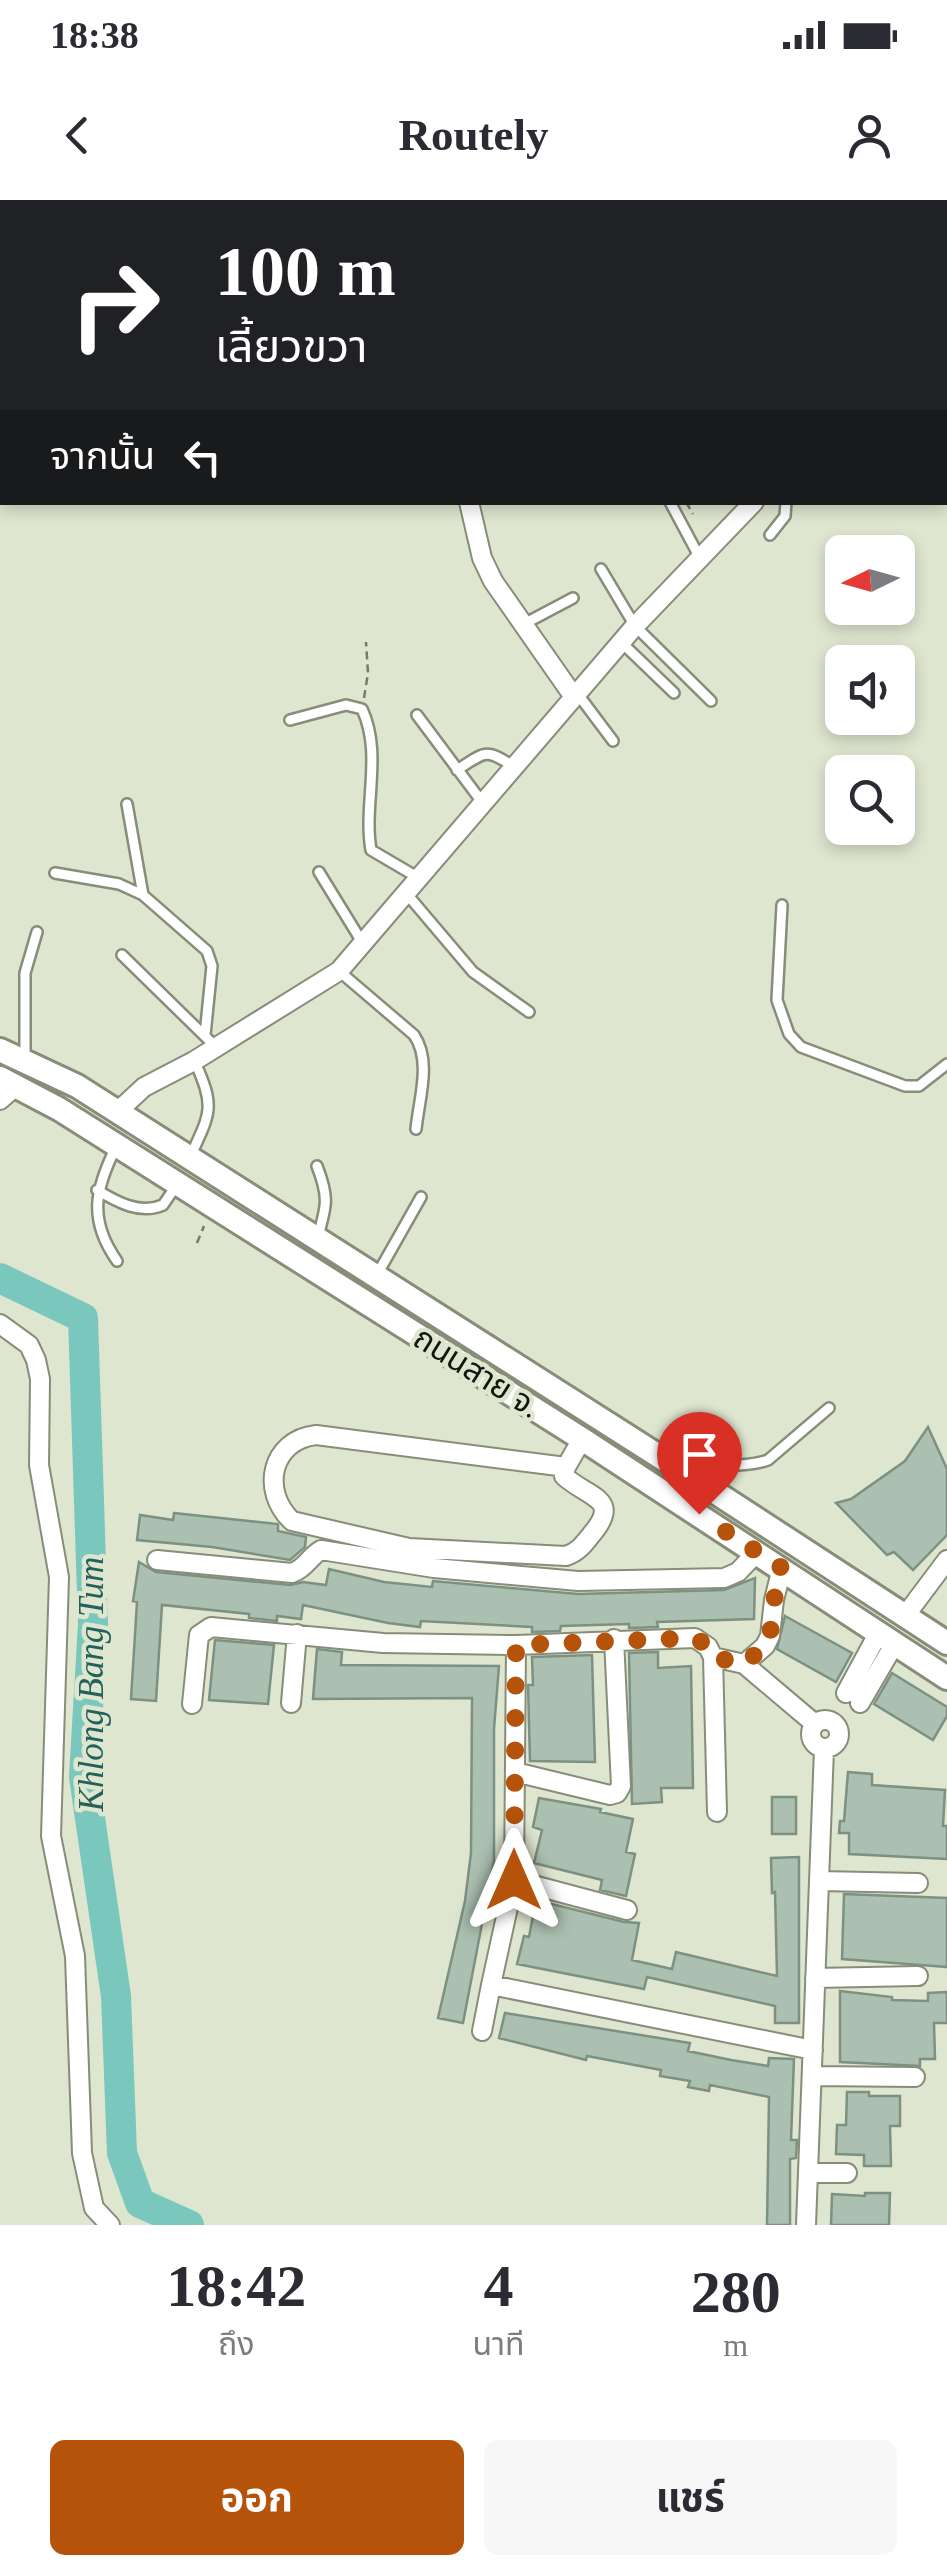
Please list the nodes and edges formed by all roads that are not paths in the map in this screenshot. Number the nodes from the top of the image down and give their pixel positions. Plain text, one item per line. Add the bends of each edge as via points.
1 (470, 505) edge
2 (672, 505) edge
3 (751, 505) edge
4 (786, 505) edge
5 (770, 535) dead end
6 (700, 558) junction
7 (601, 569) dead end
8 (572, 598) dead end
9 (521, 625) junction
10 (635, 626) junction
11 (621, 642) junction
12 (674, 693) dead end
13 (575, 695) junction
14 (711, 702) dead end
15 (418, 715) dead end
16 (290, 720) dead end
17 (613, 741) dead end
18 (513, 766) junction
19 (458, 770) junction
20 (482, 802) junction
21 (128, 804) dead end
22 (319, 872) dead end
23 (55, 873) dead end
24 (411, 885) junction
25 (143, 895) junction
26 (782, 905) dead end
27 (37, 932) dead end
28 (364, 944) junction
29 (122, 955) dead end
30 (338, 971) junction
31 (529, 1012) dead end
32 (211, 1042) junction
33 (0, 1050) edge
34 (26, 1060) junction
35 (194, 1061) junction
36 (947, 1064) edge
37 (5, 1088) edge
38 (117, 1112) junction
39 (416, 1129) dead end
40 (117, 1145) junction
41 (190, 1158) junction
42 (317, 1166) dead end
43 (178, 1184) junction
44 (97, 1190) junction
45 (421, 1197) dead end
46 (317, 1239) junction
47 (117, 1261) dead end
48 (376, 1276) junction
49 (0, 1324) edge
50 (829, 1408) dead end
51 (582, 1439) junction
52 (566, 1467) junction
53 (698, 1481) junction
54 (757, 1552) junction
55 (157, 1560) dead end
56 (947, 1560) edge
57 (782, 1568) junction
58 (905, 1616) junction
59 (297, 1634) junction
60 (887, 1638) junction
61 (614, 1639) junction
62 (947, 1643) edge
63 (516, 1645) junction
64 (713, 1657) junction
65 (744, 1664) junction
66 (947, 1678) edge
67 (291, 1703) dead end
68 (192, 1704) dead end
69 (840, 1710) junction
70 (824, 1749) junction
71 (515, 1772) junction
72 (717, 1812) dead end
73 (514, 1880) junction
74 (819, 1881) junction
75 (918, 1883) dead end
76 (626, 1910) dead end
77 (918, 1976) dead end
78 (815, 1978) junction
79 (491, 1985) junction
80 (482, 2031) dead end
81 (812, 2050) junction
82 (812, 2076) junction
83 (914, 2077) dead end
84 (808, 2173) junction
85 (847, 2173) dead end
86 (110, 2225) edge
87 (806, 2225) edge

1 - 9 street via 488,570
2 - 6 lane
3 - 6 street
4 - 5 lane
6 - 10 street
7 - 10 lane
8 - 9 lane
9 - 13 street
10 - 11 street
10 - 14 lane
11 - 12 lane
11 - 13 street
13 - 17 lane
13 - 18 street
15 - 19 lane
16 - 24 lane via 346,704 362,709 373,762 371,850
18 - 19 lane via 491,752
18 - 20 street
19 - 20 lane
20 - 24 street
21 - 25 lane
22 - 28 lane
23 - 25 lane
24 - 28 street
24 - 31 lane via 473,972
25 - 32 lane via 207,951
26 - 36 lane via 777,1000 788,1034 801,1047 904,1086 919,1086
27 - 34 lane via 25,973
28 - 30 street
29 - 32 lane
30 - 32 street
30 - 39 lane via 420,1045
32 - 35 street
33 - 34 main road, ถนนสาย จ.
34 - 38 main road, ถนนสาย จ.
35 - 38 street via 144,1087
35 - 41 lane via 208,1092 209,1116
37 - 40 main road, ถนนสาย จ.
38 - 41 main road, ถนนสาย จ.
40 - 43 main road, ถนนสาย จ.
40 - 44 lane
41 - 46 main road, ถนนสาย จ.
42 - 46 lane via 327,1206
43 - 44 lane via 163,1205 146,1209
43 - 51 main road, ถนนสาย จ.
44 - 47 lane via 104,1242
45 - 48 lane
46 - 48 main road, ถนนสาย จ.
48 - 53 main road, ถนนสาย จ.
49 - 86 street via 28,1345 40,1379 39,1464 59,1577 51,1836 75,1956 82,2153 94,2208
50 - 53 lane via 768,1460 722,1464
51 - 52 street
51 - 54 main road, ถนนสาย จ.
52 - 52 street via 564,1476 606,1512 566,1556 410,1548 292,1521 273,1477 289,1443 316,1434
53 - 58 main road, ถนนสาย จ.
54 - 55 street via 724,1578 597,1580 434,1568 321,1550 292,1573
54 - 57 main road, ถนนสาย จ.
56 - 58 street
57 - 60 main road, ถนนสาย จ.
57 - 65 street via 770,1636
58 - 62 main road, ถนนสาย จ.
59 - 63 street
59 - 67 street
59 - 68 street via 211,1627 202,1632
60 - 66 main road, ถนนสาย จ.
60 - 69 street
61 - 63 street
61 - 64 street via 695,1638
61 - 71 street via 617,1794
63 - 71 street
64 - 65 street
64 - 72 street
65 - 69 street
69 - 70 street via 834,1723 840,1737
69 - 70 street via 811,1736
70 - 74 street
71 - 73 street
73 - 76 street
73 - 79 street
74 - 75 street
74 - 78 street
77 - 78 street
78 - 81 street
79 - 80 street
79 - 81 street
81 - 82 street
82 - 83 street
82 - 84 street
84 - 85 street
84 - 87 street

